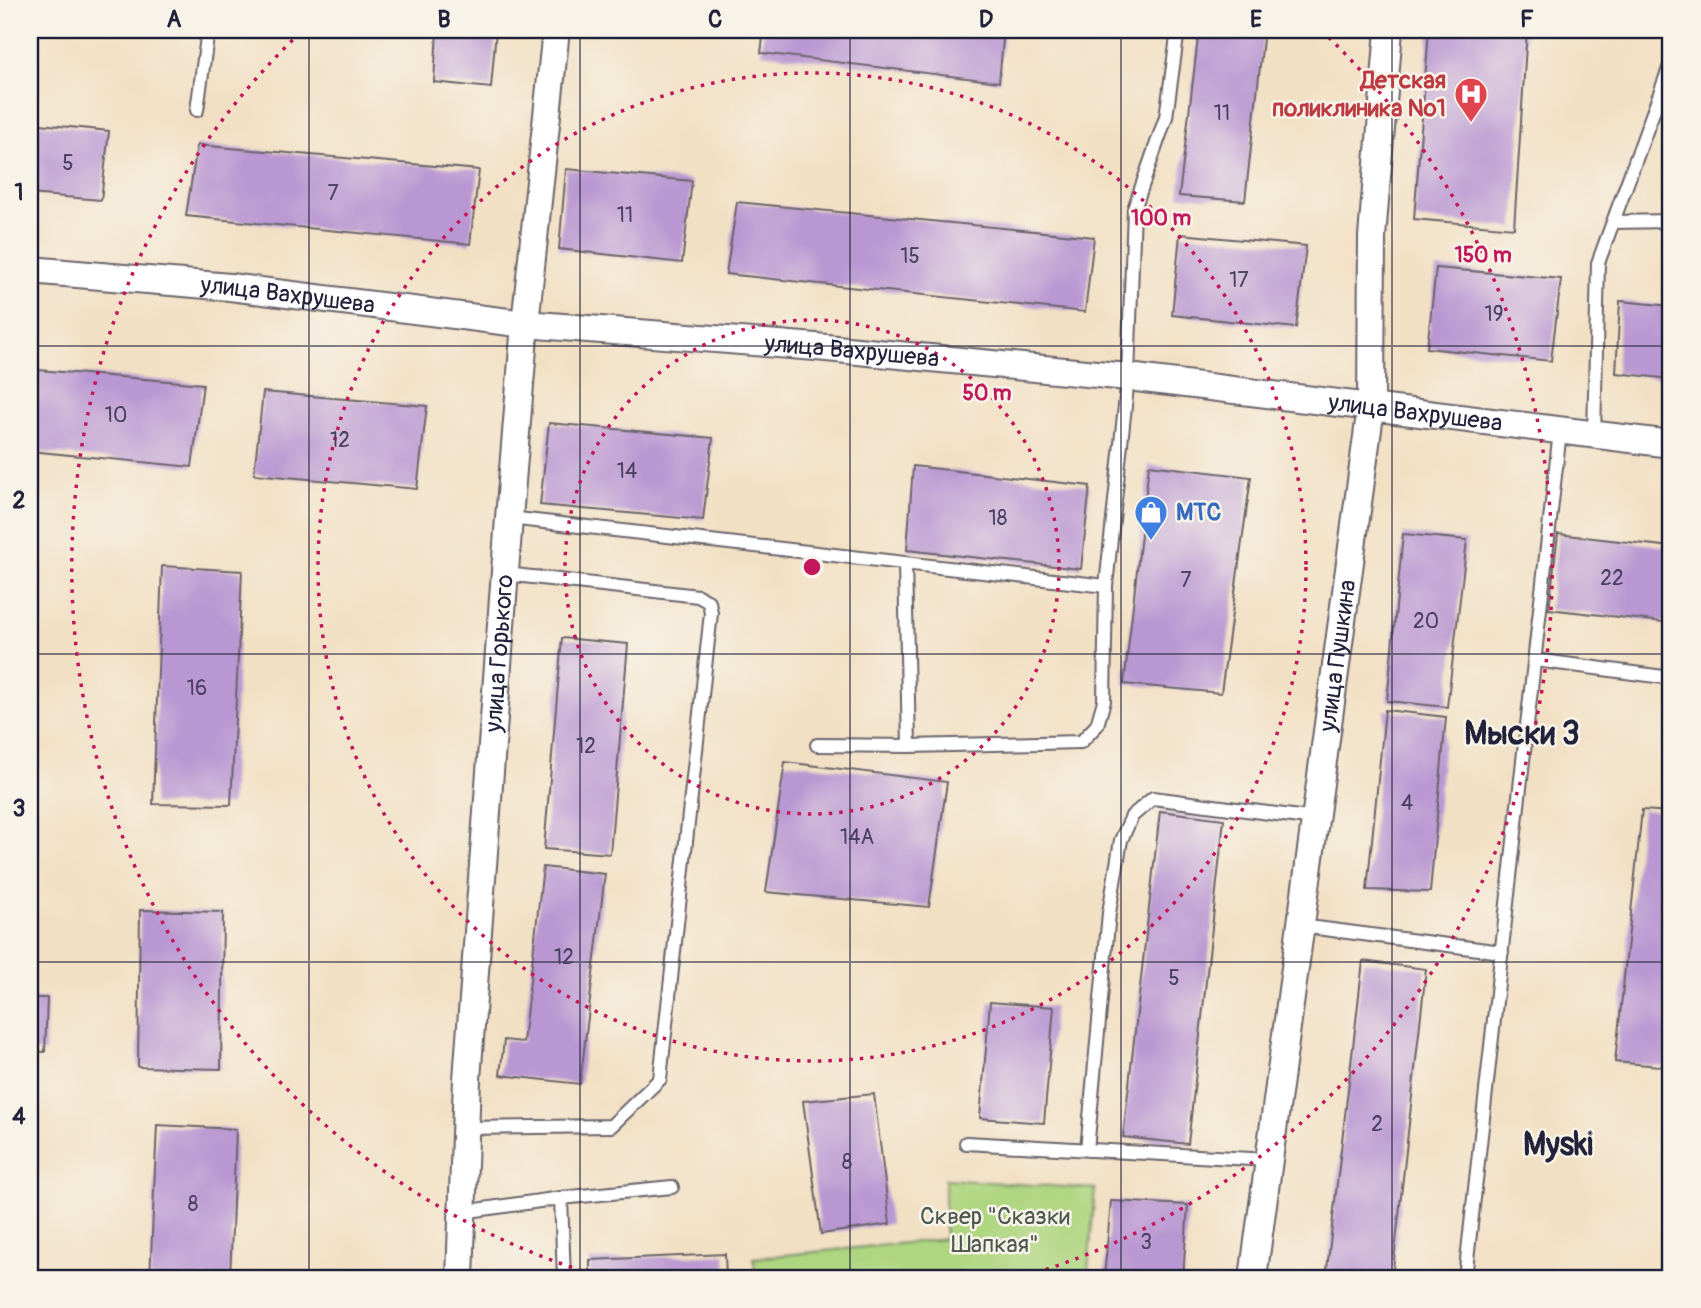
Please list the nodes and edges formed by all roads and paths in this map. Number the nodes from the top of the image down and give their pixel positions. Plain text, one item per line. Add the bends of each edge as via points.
1 (208, 30) edge
2 (556, 30) edge
3 (1178, 30) edge
4 (1389, 30) edge
5 (1670, 69) edge
6 (197, 110) dead end
7 (1671, 221) edge
8 (1613, 222) junction
9 (30, 270) edge
10 (525, 324) junction
11 (1128, 377) junction
12 (1371, 407) junction
13 (1560, 431) junction
14 (1594, 436) junction
15 (1671, 444) edge
16 (509, 518) junction
17 (905, 563) junction
18 (506, 574) junction
19 (1105, 586) junction
20 (1535, 660) junction
21 (1671, 678) edge
22 (817, 745) dead end
23 (909, 746) junction
24 (1315, 819) junction
25 (1301, 926) junction
26 (1502, 952) junction
27 (465, 1128) junction
28 (966, 1143) dead end
29 (1087, 1150) junction
30 (1269, 1160) junction
31 (672, 1187) dead end
32 (561, 1198) junction
33 (462, 1212) junction
34 (460, 1278) edge
35 (564, 1278) edge
36 (1253, 1278) edge
37 (1465, 1278) edge

1 - 6 lane
2 - 10 street, улица Горького
3 - 11 lane via 1167,117 1134,209
4 - 12 street, улица Пушкина via 1372,237
5 - 8 lane
7 - 8 lane
8 - 14 lane via 1598,263
9 - 10 street, улица Вахрушева via 230,287
10 - 11 street, улица Вахрушева
10 - 16 street, улица Горького
11 - 12 street, улица Вахрушева
11 - 19 lane
12 - 13 street, улица Вахрушева
12 - 24 street, улица Пушкина
13 - 14 street, улица Вахрушева
13 - 20 lane
14 - 15 street, улица Вахрушева
16 - 17 lane
16 - 18 street, улица Горького
17 - 19 lane
17 - 23 lane
18 - 27 street, улица Горького
18 - 27 lane via 698,596 709,602 711,613 660,1079 611,1126
19 - 23 lane via 1104,701 1097,725 1081,742
20 - 21 lane
20 - 26 lane
22 - 23 lane
24 - 25 street, улица Пушкина
24 - 29 lane via 1153,798 1132,816 1121,840 1109,913
25 - 26 lane
25 - 30 street, улица Пушкина
26 - 37 lane
27 - 33 street, улица Горького
28 - 29 lane
29 - 30 lane
30 - 36 street, улица Пушкина
31 - 32 lane
32 - 33 lane
32 - 35 lane
33 - 34 street, улица Горького

